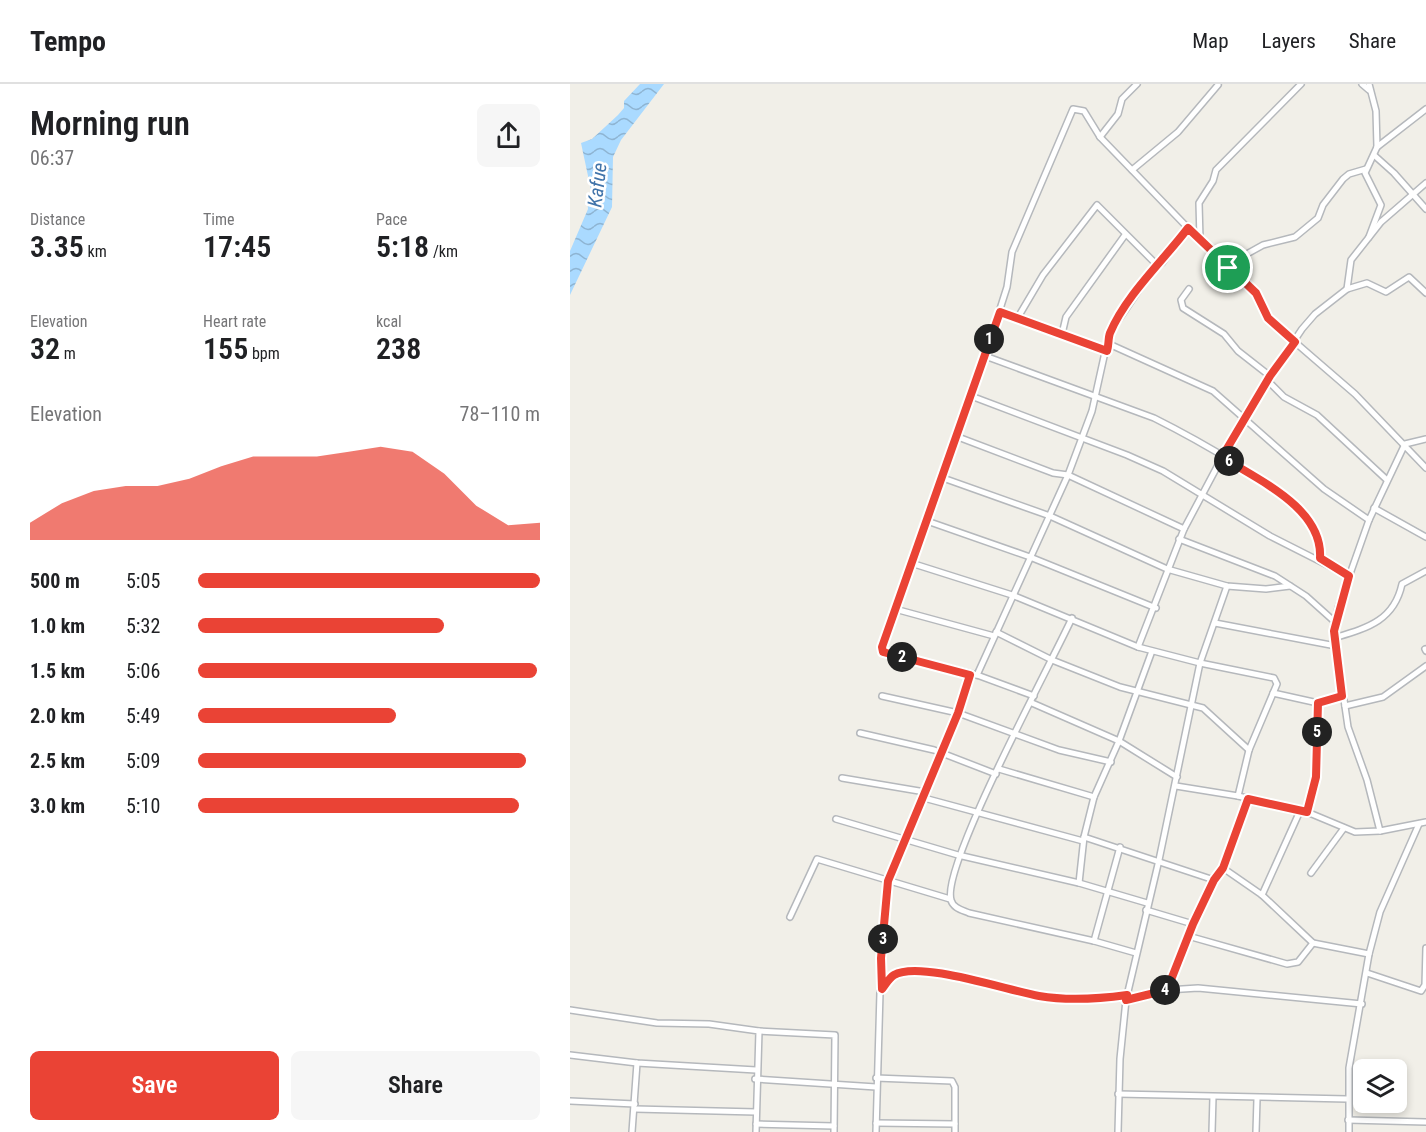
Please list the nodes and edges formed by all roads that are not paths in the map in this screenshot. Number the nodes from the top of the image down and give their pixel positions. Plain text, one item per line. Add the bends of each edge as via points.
1 (1137, 84) edge
2 (1301, 84) edge
3 (1362, 84) edge
4 (1218, 85) edge
5 (1369, 87) edge
6 (1426, 109) edge
7 (1100, 137) junction
8 (1377, 147) junction
9 (1375, 156) junction
10 (1366, 169) junction
11 (1132, 170) junction
12 (1426, 183) edge
13 (1413, 195) junction
14 (1426, 209) edge
15 (1188, 228) junction
16 (1125, 235) junction
17 (1369, 237) junction
18 (1200, 239) junction
19 (1158, 266) junction
20 (1228, 268) junction
21 (1190, 289) dead end
22 (1347, 289) junction
23 (1426, 293) edge
24 (1000, 312) junction
25 (1017, 319) junction
26 (1062, 334) junction
27 (1295, 342) junction
28 (1108, 348) junction
29 (985, 356) junction
30 (1268, 378) junction
31 (971, 396) junction
32 (1095, 399) junction
33 (1244, 417) junction
34 (958, 437) junction
35 (1082, 438) junction
36 (1426, 439) edge
37 (1405, 444) junction
38 (1222, 457) junction
39 (1426, 468) edge
40 (1068, 475) junction
41 (943, 478) junction
42 (1387, 480) junction
43 (1203, 495) junction
44 (1374, 508) junction
45 (1050, 516) junction
46 (1369, 520) junction
47 (927, 521) junction
48 (1184, 529) junction
49 (1426, 537) edge
50 (1179, 539) junction
51 (1030, 557) junction
52 (1320, 558) junction
53 (911, 563) junction
54 (1167, 569) junction
55 (1426, 571) edge
56 (1349, 576) junction
57 (1227, 586) junction
58 (1290, 586) junction
59 (1012, 595) junction
60 (1156, 608) junction
61 (895, 609) junction
62 (1072, 618) junction
63 (1335, 622) junction
64 (1215, 623) junction
65 (995, 634) junction
66 (1334, 638) junction
67 (1336, 646) junction
68 (1138, 647) junction
69 (1152, 651) junction
70 (1052, 660) junction
71 (1200, 663) junction
72 (1426, 666) edge
73 (973, 675) junction
74 (1138, 693) junction
75 (1273, 693) junction
76 (882, 696) dead end
77 (1342, 696) junction
78 (1033, 699) junction
79 (1318, 703) junction
80 (1191, 706) junction
81 (1345, 706) junction
82 (958, 713) junction
83 (860, 733) dead end
84 (1016, 734) junction
85 (1119, 741) junction
86 (1249, 750) junction
87 (941, 754) junction
88 (1111, 762) junction
89 (998, 772) junction
90 (842, 777) dead end
91 (1177, 777) junction
92 (1176, 786) junction
93 (925, 795) junction
94 (1238, 796) junction
95 (1094, 797) junction
96 (1248, 799) junction
97 (1304, 811) junction
98 (975, 814) junction
99 (836, 819) dead end
100 (1426, 822) edge
101 (1419, 824) junction
102 (1344, 828) junction
103 (1380, 831) junction
104 (905, 838) junction
105 (1084, 839) junction
106 (1120, 847) junction
107 (958, 855) junction
108 (1159, 860) junction
109 (1223, 868) junction
110 (1311, 873) dead end
111 (1214, 880) junction
112 (888, 881) junction
113 (1079, 883) junction
114 (1107, 892) junction
115 (1262, 895) junction
116 (950, 898) junction
117 (1147, 903) junction
118 (1146, 910) junction
119 (790, 917) dead end
120 (1193, 924) junction
121 (1188, 936) junction
122 (1094, 941) junction
123 (1313, 942) junction
124 (1426, 948) edge
125 (1136, 953) junction
126 (1369, 954) junction
127 (1367, 973) junction
128 (882, 989) junction
129 (1167, 990) junction
130 (1126, 998) junction
131 (1362, 1004) junction
132 (570, 1010) edge
133 (759, 1031) junction
134 (570, 1055) edge
135 (637, 1063) junction
136 (756, 1070) junction
137 (876, 1078) junction
138 (755, 1079) junction
139 (837, 1084) junction
140 (876, 1087) junction
141 (1118, 1094) junction
142 (1213, 1096) junction
143 (1257, 1099) junction
144 (1347, 1099) junction
145 (570, 1101) edge
146 (635, 1107) junction
147 (756, 1112) junction
148 (1348, 1120) junction
149 (1426, 1122) edge
150 (876, 1123) junction
151 (756, 1124) junction
152 (955, 1124) junction
153 (834, 1129) edge
154 (632, 1132) edge
155 (756, 1132) edge
156 (876, 1132) edge
157 (955, 1132) edge
158 (1118, 1132) edge
159 (1212, 1132) edge
160 (1256, 1132) edge
161 (1349, 1132) edge

1 - 7 street via 1122,99 1118,114
2 - 18 street via 1216,170 1199,203
3 - 5 street
4 - 11 street via 1178,132
5 - 8 street via 1376,111
6 - 8 street
7 - 11 street
7 - 24 street via 1083,111 1073,109 1012,252
8 - 9 street
9 - 10 street
9 - 13 street
10 - 17 street via 1366,179 1381,206
10 - 20 street via 1343,179 1318,218 1295,237 1263,245
11 - 15 street
12 - 13 street
13 - 14 street
13 - 17 street
15 - 18 street
15 - 19 street
16 - 19 street
16 - 25 street via 1099,206 1094,206 1042,275
16 - 26 street via 1066,317
17 - 22 street via 1350,260
18 - 20 street
19 - 28 street via 1109,334
20 - 27 street via 1256,293 1268,318
21 - 30 street via 1181,300 1183,308 1224,334
22 - 23 street via 1367,283 1386,292 1409,277
22 - 27 street via 1315,314
24 - 25 street
24 - 29 street
25 - 26 street
26 - 28 street
27 - 30 street
27 - 37 street
28 - 32 street
28 - 33 street via 1201,384
29 - 31 street
29 - 32 street
30 - 33 street
30 - 42 street via 1284,397 1317,415
31 - 34 street
31 - 35 street
32 - 35 street
32 - 38 street via 1154,418
33 - 38 street
33 - 46 street via 1324,489
34 - 40 street via 1053,473
34 - 41 street
35 - 40 street
35 - 43 street via 1163,471
36 - 37 street
37 - 39 street
37 - 42 street
38 - 43 street
38 - 52 street via 1307,517 1321,546
40 - 45 street
40 - 48 street
41 - 45 street
41 - 47 street
42 - 44 street
43 - 48 street
43 - 52 street via 1270,536
44 - 46 street
44 - 49 street
45 - 51 street
45 - 54 street
46 - 56 street
47 - 51 street
47 - 53 street
48 - 50 street
50 - 54 street
50 - 58 street via 1275,576
51 - 59 street
51 - 60 street
52 - 56 street
53 - 59 street
53 - 61 street
54 - 57 street
54 - 60 street
55 - 66 street via 1402,584 1401,598 1374,625
56 - 63 street
57 - 58 street
57 - 64 street
58 - 63 street
59 - 62 street
59 - 65 street
60 - 68 street
61 - 65 street
61 - 73 street via 883,652
62 - 68 street
62 - 70 street
63 - 66 street
64 - 67 street
64 - 71 street
65 - 70 street
65 - 73 street
66 - 67 street
67 - 77 street
68 - 69 street
69 - 71 street
69 - 74 street
70 - 74 street
70 - 78 street
71 - 75 street via 1274,678 1277,684
71 - 80 street
72 - 81 street via 1383,698
73 - 78 street
73 - 82 street
74 - 80 street
74 - 85 street
75 - 79 street
75 - 86 street
76 - 82 street
77 - 79 street
77 - 81 street
78 - 84 street
78 - 85 street
79 - 97 street via 1316,777
80 - 86 street via 1209,711
80 - 91 street
81 - 103 street
82 - 84 street
82 - 87 street
83 - 87 street
84 - 88 street via 1071,754
84 - 89 street
85 - 88 street
85 - 91 street
86 - 94 street
87 - 89 street
87 - 93 street
88 - 95 street
89 - 95 street
89 - 98 street
90 - 93 street
91 - 92 street
92 - 94 street
92 - 108 street
93 - 98 street
93 - 104 street
94 - 96 street
95 - 105 street
96 - 97 street
96 - 109 street
97 - 102 street
97 - 115 street
98 - 105 street
98 - 107 street
99 - 104 street
100 - 101 street
101 - 103 street
101 - 126 street via 1380,912
102 - 103 street
102 - 110 street
104 - 107 street
104 - 112 street
105 - 106 street
105 - 113 street
106 - 108 street
106 - 114 street
107 - 113 street
107 - 116 street
108 - 111 street
108 - 117 street
109 - 111 street
109 - 115 street
111 - 120 street
112 - 116 street
112 - 119 street via 818,859
112 - 128 street
113 - 114 street
114 - 117 street
114 - 122 street
115 - 123 street
116 - 122 street via 954,906 969,913
117 - 118 street
118 - 120 street
118 - 125 street
120 - 121 street
121 - 123 street via 1287,964 1298,962
121 - 129 street
122 - 125 street
123 - 126 street
124 - 127 street via 1425,985 1421,991
125 - 130 street
126 - 127 street
127 - 131 street
128 - 130 street via 894,975 907,971 947,975 1042,997
128 - 137 street
129 - 130 street
129 - 131 street via 1217,989
130 - 141 street
131 - 144 street via 1351,1052
132 - 133 street via 657,1023 709,1024
133 - 136 street
133 - 139 street via 835,1035
134 - 135 street
135 - 136 street
135 - 146 street
136 - 138 street
137 - 140 street
137 - 152 street via 952,1082
138 - 139 street
138 - 147 street
139 - 140 street
139 - 153 street
140 - 150 street
141 - 142 street
141 - 158 street
142 - 143 street
142 - 159 street
143 - 144 street
143 - 160 street
144 - 148 street
145 - 146 street
146 - 147 street
146 - 154 street
147 - 151 street
148 - 149 street
148 - 161 street
150 - 152 street
150 - 156 street
151 - 153 street
151 - 155 street
152 - 157 street

